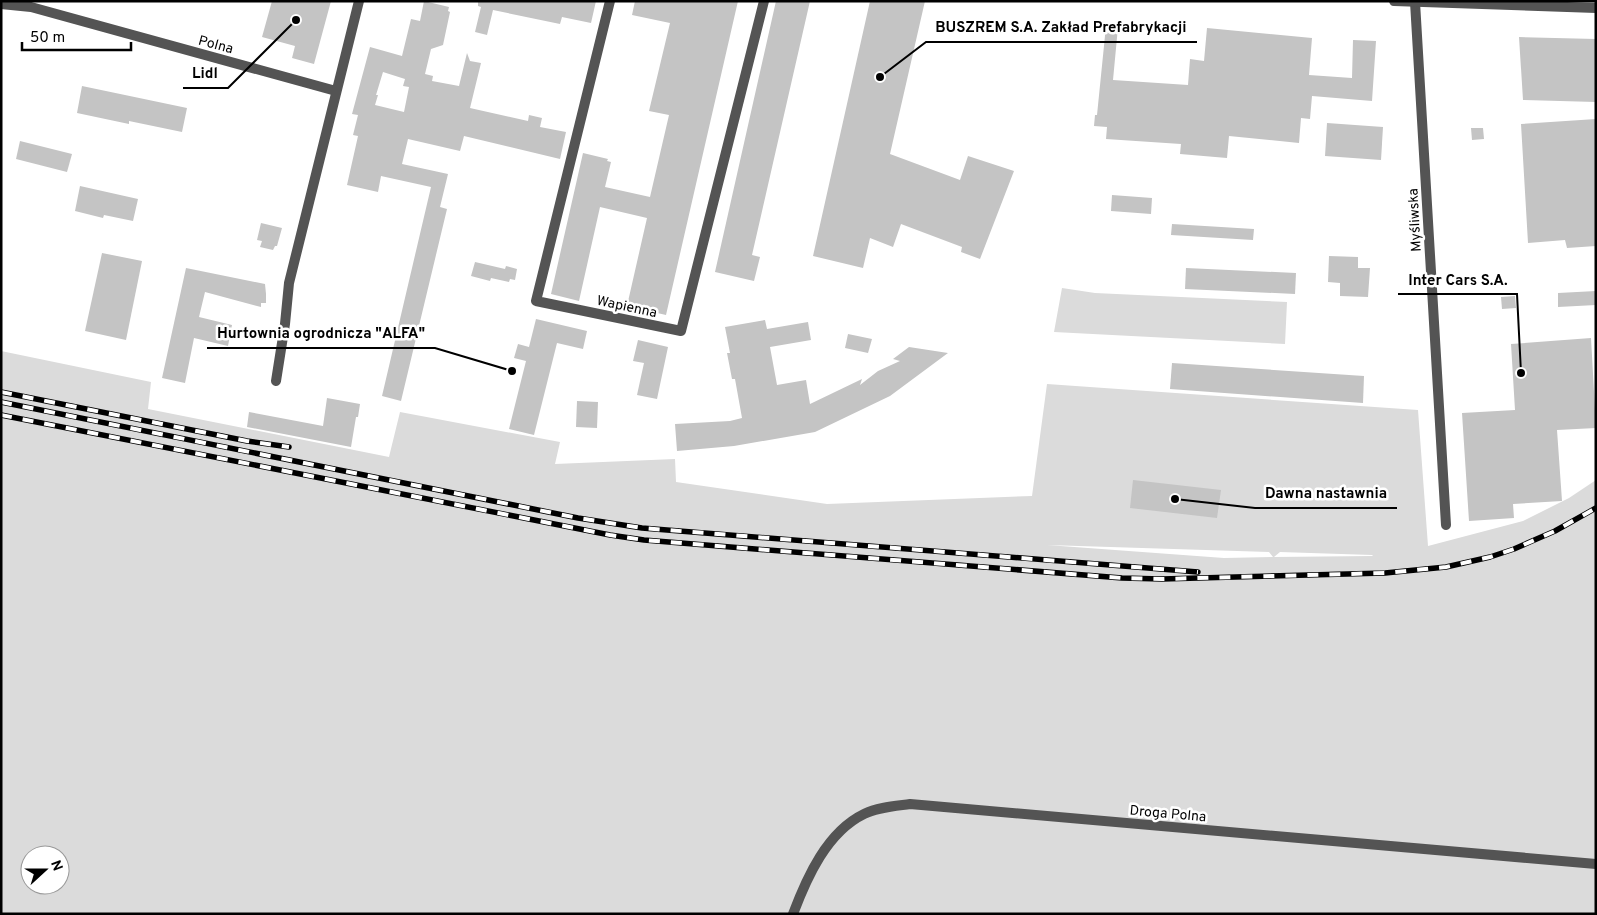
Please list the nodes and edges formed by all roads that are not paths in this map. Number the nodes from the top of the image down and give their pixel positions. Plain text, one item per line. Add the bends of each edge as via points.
1 (359, 1) edge
2 (610, 1) edge
3 (764, 1) edge
4 (1394, 1) edge
5 (1415, 2) edge
6 (1, 4) edge
7 (1596, 8) edge
8 (336, 91) junction
9 (276, 381) dead end
10 (1446, 525) dead end
11 (1596, 864) edge
12 (793, 914) edge

1 - 8 street
2 - 3 street, Wapienna via 536,301 681,331
4 - 5 street
5 - 7 street
5 - 10 street, Myśliwska
6 - 8 street, Polna via 30,7
8 - 9 street via 289,283
11 - 12 street, Droga Polna via 910,804 889,806 865,814 844,828 808,877

